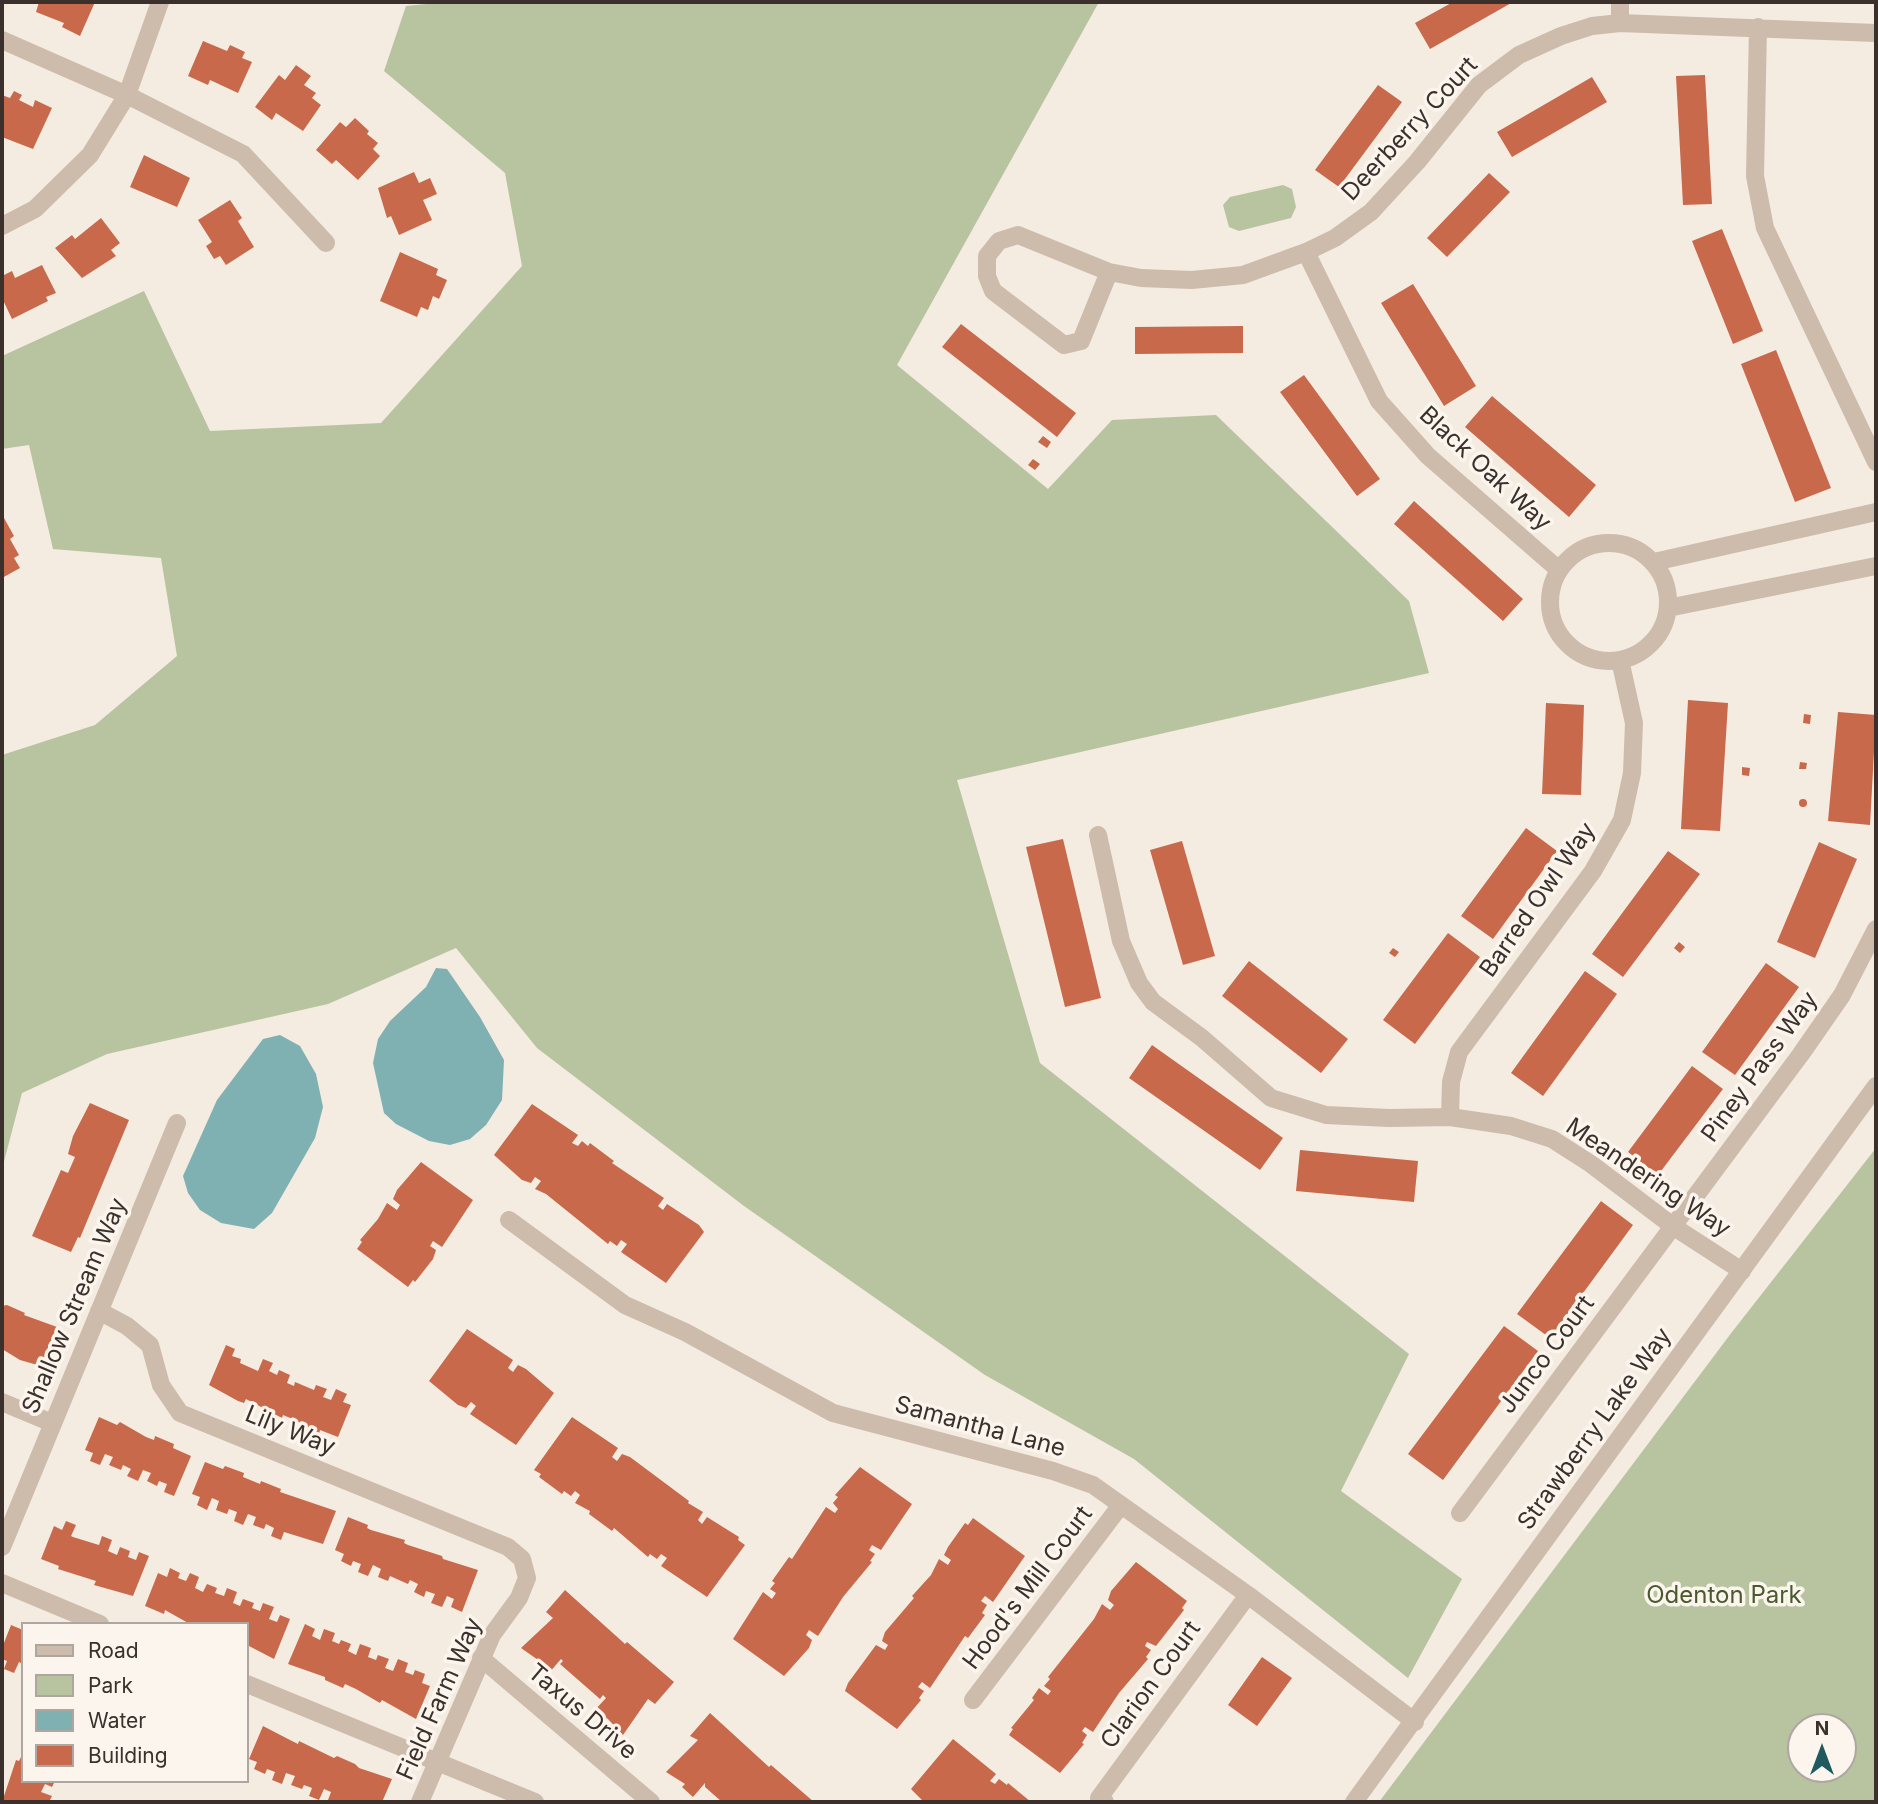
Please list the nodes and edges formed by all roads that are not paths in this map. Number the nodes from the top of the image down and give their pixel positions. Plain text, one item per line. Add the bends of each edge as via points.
1 (160, 2) edge
2 (1620, 2) edge
3 (1620, 23) junction
4 (1758, 27) junction
5 (1876, 33) edge
6 (2, 40) edge
7 (127, 95) junction
8 (2, 226) edge
9 (326, 243) dead end
10 (1306, 252) junction
11 (1109, 272) junction
12 (1876, 461) edge
13 (1876, 512) edge
14 (1654, 562) junction
15 (1876, 566) edge
16 (1559, 570) junction
17 (1668, 608) junction
18 (1620, 660) junction
19 (1098, 835) dead end
20 (1876, 929) edge
21 (1876, 1086) edge
22 (1450, 1117) junction
23 (177, 1123) dead end
24 (509, 1220) dead end
25 (1674, 1227) junction
26 (1742, 1271) junction
27 (99, 1311) junction
28 (2, 1402) edge
29 (52, 1423) junction
30 (1121, 1506) junction
31 (1460, 1513) dead end
32 (2, 1547) edge
33 (508, 1547) joint
34 (2, 1583) edge
35 (1248, 1595) junction
36 (95, 1622) edge
37 (481, 1658) junction
38 (248, 1684) edge
39 (973, 1700) dead end
40 (1415, 1722) junction
41 (437, 1761) junction
42 (420, 1802) edge
43 (535, 1802) edge
44 (651, 1802) edge
45 (1105, 1802) edge
46 (1354, 1802) edge

1 - 7 street
2 - 3 street
3 - 4 street, Deerberry Court
3 - 10 street, Deerberry Court via 1592,26 1519,55 1479,85 1371,212
4 - 5 street, Deerberry Court
4 - 12 street via 1755,176 1765,228
6 - 7 street
7 - 8 street via 90,155 35,209
7 - 9 street via 243,154
10 - 11 street, Deerberry Court via 1243,275 1192,280
10 - 16 street, Black Oak Way via 1379,401 1428,456
11 - 11 street, Deerberry Court via 1018,235 999,242 987,256 993,291 1064,345 1081,341
13 - 14 street
14 - 16 street via 1623,544 1606,542 1585,547
14 - 17 street via 1666,583
15 - 17 street
16 - 18 street via 1550,595 1559,634 1588,657
17 - 18 street via 1657,636 1640,652
18 - 22 street, Barred Owl Way via 1634,723 1632,773 1622,820 1593,872 1458,1052
19 - 22 street, Meandering Way via 1121,941 1139,983 1153,1002 1271,1098 1326,1115
20 - 25 street, Piney Pass Way via 1842,995
21 - 26 street, Strawberry Lake Way
22 - 25 street, Meandering Way via 1511,1126 1552,1139
23 - 27 street, Shallow Stream Way
24 - 30 street, Samantha Lane via 625,1305 685,1332 833,1413 1053,1471 1093,1485
25 - 26 street, Meandering Way
25 - 31 street, Junco Court
26 - 40 street, Strawberry Lake Way via 1570,1502
27 - 29 street, Shallow Stream Way
27 - 33 street, Lily Way via 150,1345 161,1385 180,1413
28 - 29 street
29 - 32 street, Shallow Stream Way
30 - 35 street, Samantha Lane
30 - 39 street, Hood's Mill Court
33 - 37 street, Field Farm Way via 522,1559 527,1578
34 - 36 street
35 - 40 street, Samantha Lane
35 - 45 street, Clarion Court via 1099,1798
37 - 41 street, Field Farm Way
37 - 44 street, Taxus Drive
38 - 41 street
40 - 46 street, Strawberry Lake Way
41 - 42 street, Field Farm Way
41 - 43 street

